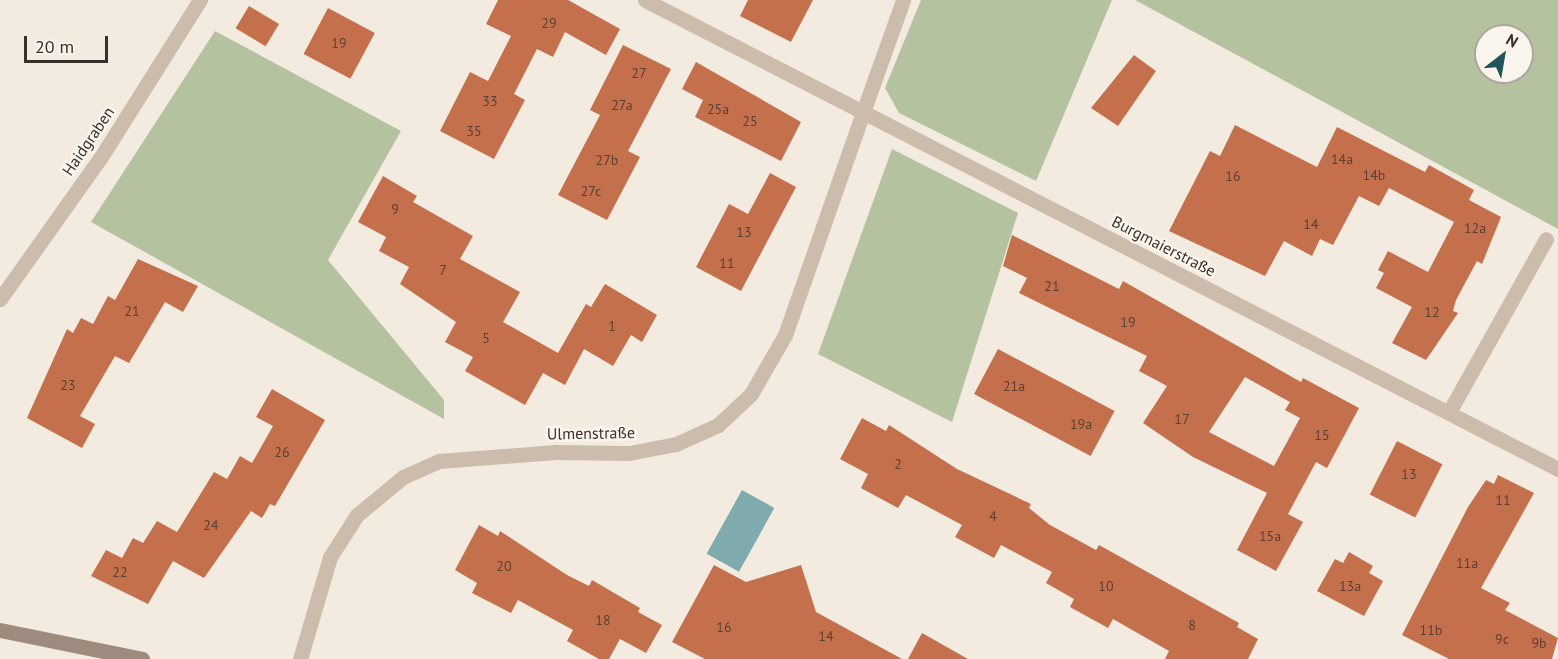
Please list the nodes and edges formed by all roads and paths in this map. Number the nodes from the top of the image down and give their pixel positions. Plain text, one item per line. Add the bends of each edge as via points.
1 (200, 0) edge
2 (645, 0) edge
3 (903, 0) edge
4 (863, 112) junction
5 (1546, 239) dead end
6 (5, 279) edge
7 (0, 298) edge
8 (1449, 412) junction
9 (1558, 469) edge
10 (0, 630) edge
11 (142, 659) edge
12 (300, 659) edge

1 - 6 street, Haidgraben via 101,157
2 - 4 street, Burgmaierstraße
3 - 4 street
4 - 8 street, Burgmaierstraße
4 - 12 street, Ulmenstraße via 785,335 751,394 718,425 676,444 629,453 556,452 439,461 403,477 357,515 330,557
5 - 8 street
6 - 7 street, Haidgraben
8 - 9 street, Burgmaierstraße
10 - 11 main road

